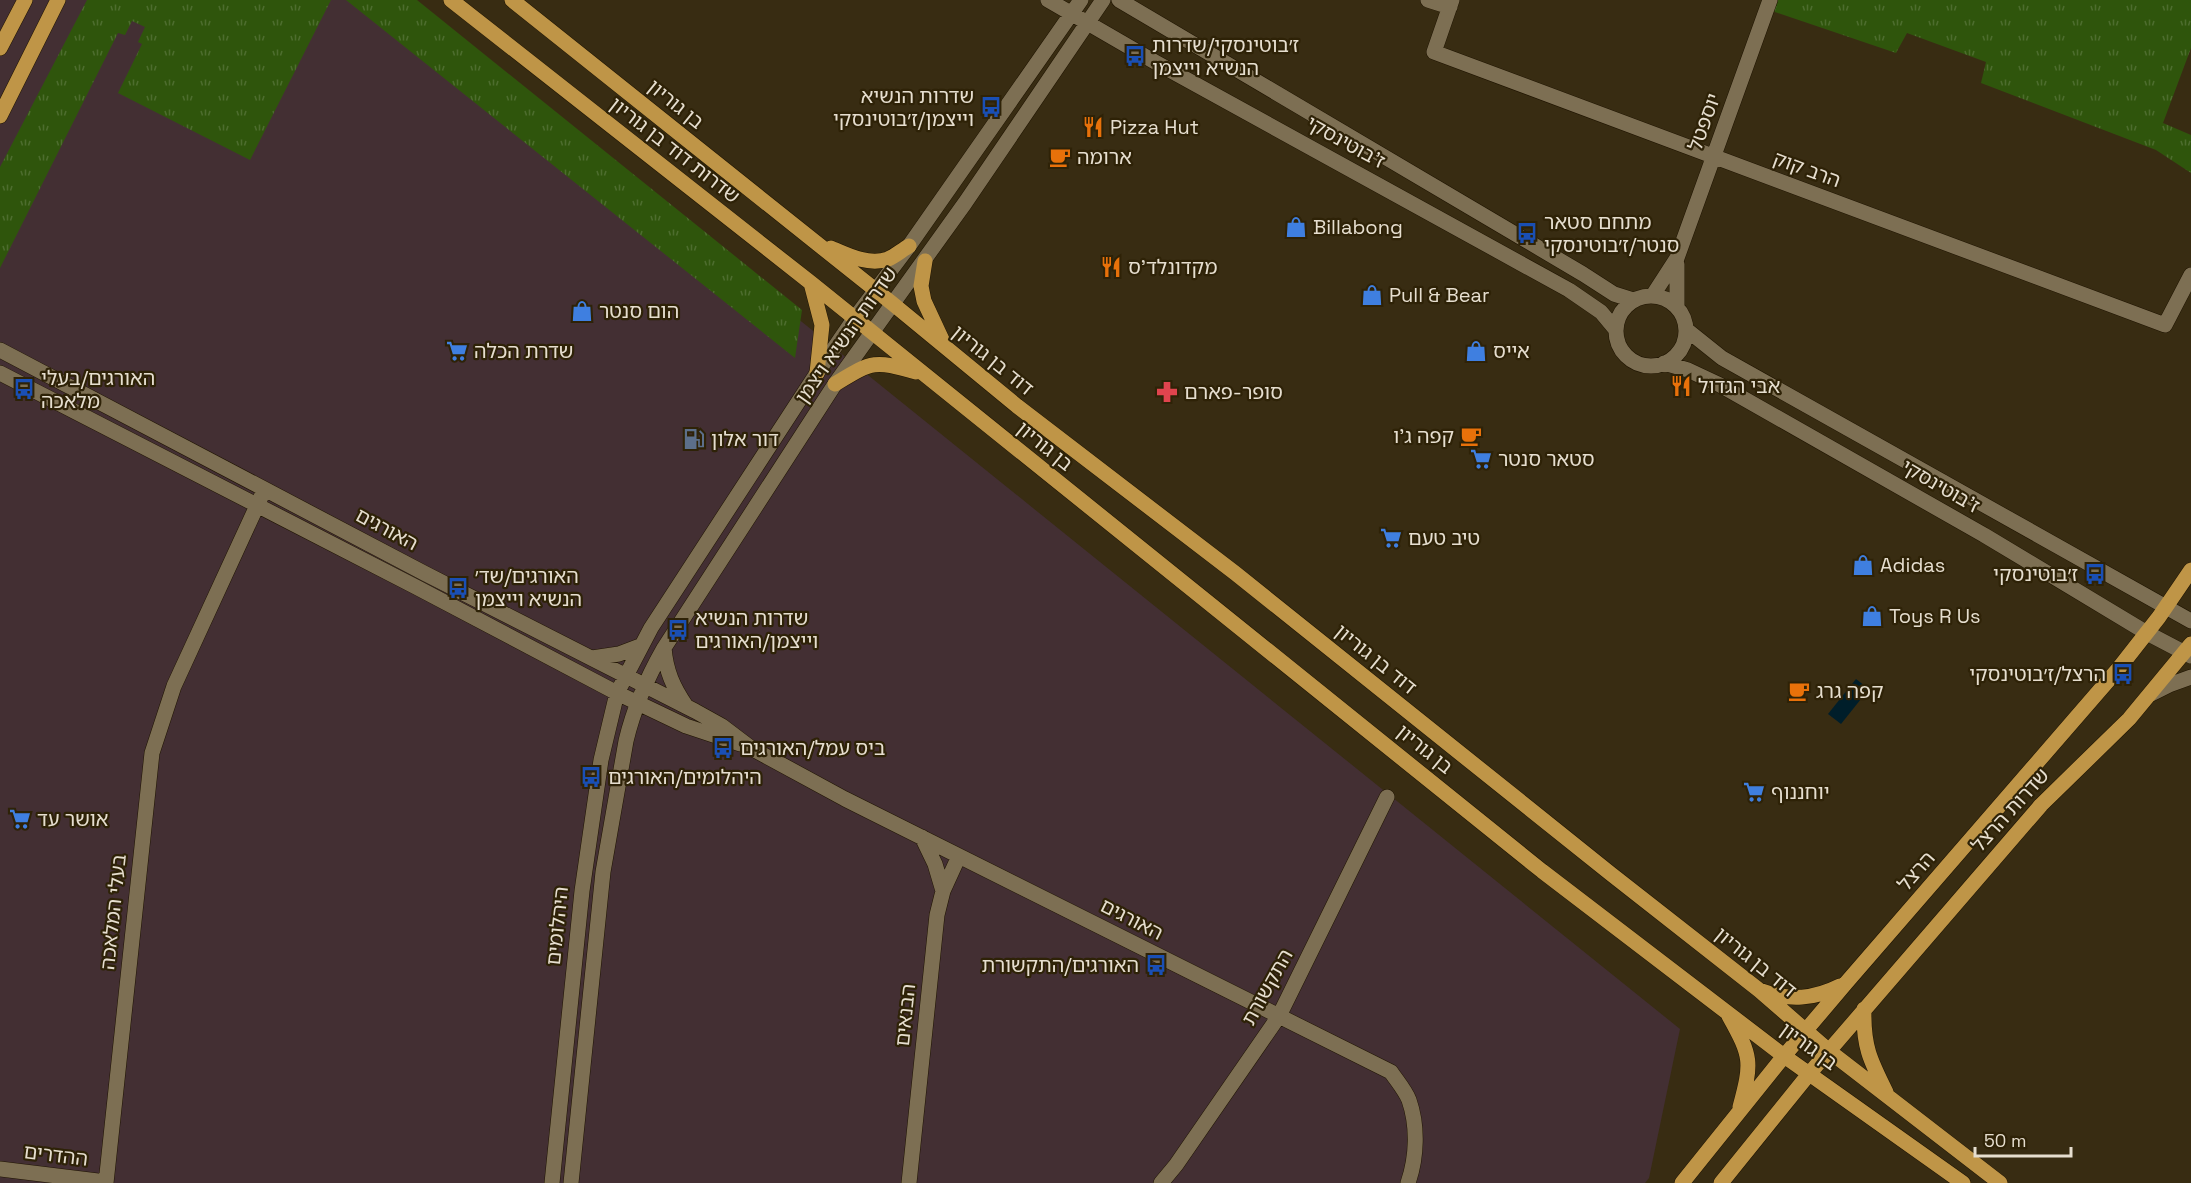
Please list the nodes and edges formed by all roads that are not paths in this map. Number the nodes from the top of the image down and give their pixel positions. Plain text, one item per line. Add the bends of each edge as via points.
1 (25, 0) edge
2 (58, 0) edge
3 (451, 0) edge
4 (512, 0) edge
5 (1048, 0) edge
6 (1081, 0) edge
7 (1103, 0) edge
8 (1119, 0) edge
9 (1428, 0) edge
10 (1770, 0) edge
11 (1451, 3) edge
12 (1071, 14) junction
13 (1087, 23) junction
14 (0, 48) edge
15 (0, 116) edge
16 (1714, 157) junction
17 (814, 241) junction
18 (909, 246) junction
19 (1677, 258) junction
20 (925, 261) junction
21 (2191, 275) edge
22 (811, 283) junction
23 (875, 290) junction
24 (1653, 296) junction
25 (1633, 300) junction
26 (893, 304) junction
27 (1677, 306) junction
28 (854, 319) junction
29 (1616, 330) junction
30 (1687, 330) junction
31 (872, 334) junction
32 (0, 350) edge
33 (947, 350) junction
34 (1664, 363) junction
35 (0, 373) edge
36 (817, 373) junction
37 (922, 374) junction
38 (835, 384) junction
39 (265, 488) junction
40 (256, 506) junction
41 (2191, 570) edge
42 (2167, 607) junction
43 (2191, 621) edge
44 (2147, 633) junction
45 (640, 646) junction
46 (664, 648) junction
47 (2189, 651) edge
48 (592, 658) junction
49 (625, 676) junction
50 (2191, 677) edge
51 (644, 686) junction
52 (617, 693) junction
53 (2151, 694) junction
54 (637, 703) junction
55 (688, 708) junction
56 (751, 748) junction
57 (2018, 787) joint
58 (1387, 797) dead end
59 (922, 837) junction
60 (959, 856) junction
61 (943, 891) junction
62 (1846, 983) junction
63 (1759, 990) junction
64 (1724, 1009) junction
65 (1864, 1009) junction
66 (1279, 1016) junction
67 (1806, 1032) junction
68 (1829, 1051) junction
69 (1784, 1056) junction
70 (1809, 1074) junction
71 (1888, 1097) junction
72 (1738, 1113) junction
73 (0, 1169) edge
74 (106, 1183) edge
75 (552, 1183) edge
76 (572, 1183) edge
77 (909, 1183) edge
78 (1161, 1183) edge
79 (1408, 1183) edge
80 (1682, 1183) edge
81 (1721, 1183) edge
82 (1963, 1183) edge
83 (2000, 1183) edge

1 - 14 main road
2 - 15 main road
3 - 22 main road, שדרות דוד בן גוריון
4 - 17 main road, בן גוריון
5 - 12 street, ז'בוטינסקי
6 - 12 street, שדרות הנשיא ויצמן
7 - 13 street, שדרות הנשיא ויצמן
8 - 25 street, ז'בוטינסקי via 1604,289
9 - 11 street
10 - 16 street, יוספטל
11 - 16 street, הרב קוק via 1434,52
12 - 13 street, ז'בוטינסקי
12 - 18 street, שדרות הנשיא ויצמן
13 - 20 street, שדרות הנשיא ויצמן
13 - 29 street, ז'בוטינסקי via 1569,290 1601,312
16 - 19 street, יוספטל
16 - 21 street, הרב קוק via 2165,326
17 - 18 main road via 871,261 886,260
17 - 23 main road
18 - 23 street, שדרות הנשיא ויצמן
19 - 24 street, יוספטל
19 - 27 street, יוספטל
20 - 26 street, שדרות הנשיא ויצמן
20 - 33 main road via 921,286 924,301
22 - 28 main road, שדרות דוד בן גוריון
22 - 36 main road via 822,325
23 - 26 main road
23 - 28 street, שדרות הנשיא ויצמן
24 - 25 street
24 - 27 street
25 - 29 street via 1620,315
26 - 31 street, שדרות הנשיא ויצמן
26 - 33 main road, דוד בן גוריון
27 - 30 street
28 - 31 main road, שדרות דוד בן גוריון
28 - 36 street, שדרות הנשיא ויצמן
29 - 34 street via 1618,344 1630,359 1647,366
30 - 34 street via 1681,350
30 - 42 street, ז'בוטינסקי via 1722,358
31 - 37 main road, בן גוריון
31 - 38 street, שדרות הנשיא ויצמן
32 - 39 street, האורגים
33 - 63 main road, דוד בן גוריון via 1235,573
34 - 44 street, ז'בוטינסקי via 1697,373 1730,390
35 - 40 street, האורגים
36 - 45 street, שדרות הנשיא ויצמן
37 - 38 main road via 877,364 865,366
37 - 64 main road, בן גוריון via 1542,871
38 - 46 street, שדרות הנשיא ויצמן
39 - 40 street, בעלי המלאכה
39 - 48 street, האורגים
40 - 52 street, האורגים
40 - 74 street, בעלי המלאכה via 174,686 152,753
41 - 42 main road, שדרות הרצל
42 - 43 street, ז'בוטינסקי
42 - 44 main road, שדרות הרצל
44 - 47 street, ז'בוטינסקי
44 - 57 main road, שדרות הרצל
45 - 48 street
45 - 49 street, שדרות הנשיא ויצמן
46 - 51 street, שדרות הנשיא ויצמן
46 - 55 street via 669,678
47 - 53 main road, שדרות הרצל
48 - 49 street, האורגים
49 - 51 street, האורגים
49 - 52 street, היהלומים
50 - 53 street
51 - 54 street, שדרות הנשיא ויצמן
51 - 55 street, האורגים
52 - 54 street, האורגים
52 - 75 street, היהלומים via 601,760 582,891
53 - 65 main road, שדרות הרצל via 2041,805
54 - 56 street, האורגים via 708,735
54 - 76 street, היהלומים via 626,741 603,872
55 - 56 street, האורגים via 722,726
56 - 59 street, האורגים
57 - 62 main road, הרצל
58 - 66 street, התקשורת
59 - 60 street, האורגים
59 - 61 street
60 - 61 street, הבנאים
60 - 66 street, האורגים
61 - 77 street, הבנאים via 937,915
62 - 63 main road via 1817,996 1775,996
62 - 67 main road
63 - 67 main road, דוד בן גוריון
64 - 69 main road, בן גוריון
64 - 72 main road via 1748,1055 1747,1080
65 - 68 main road
65 - 71 main road via 1869,1059
66 - 78 street, התקשורת
66 - 79 street, האורגים via 1391,1072 1408,1098 1416,1129
67 - 68 main road, דוד בן גוריון
67 - 69 main road
68 - 70 main road
68 - 71 main road
69 - 70 main road, בן גוריון
69 - 72 main road
70 - 81 main road
70 - 82 main road, בן גוריון
71 - 83 main road
72 - 80 main road
73 - 74 street, ההדרים

